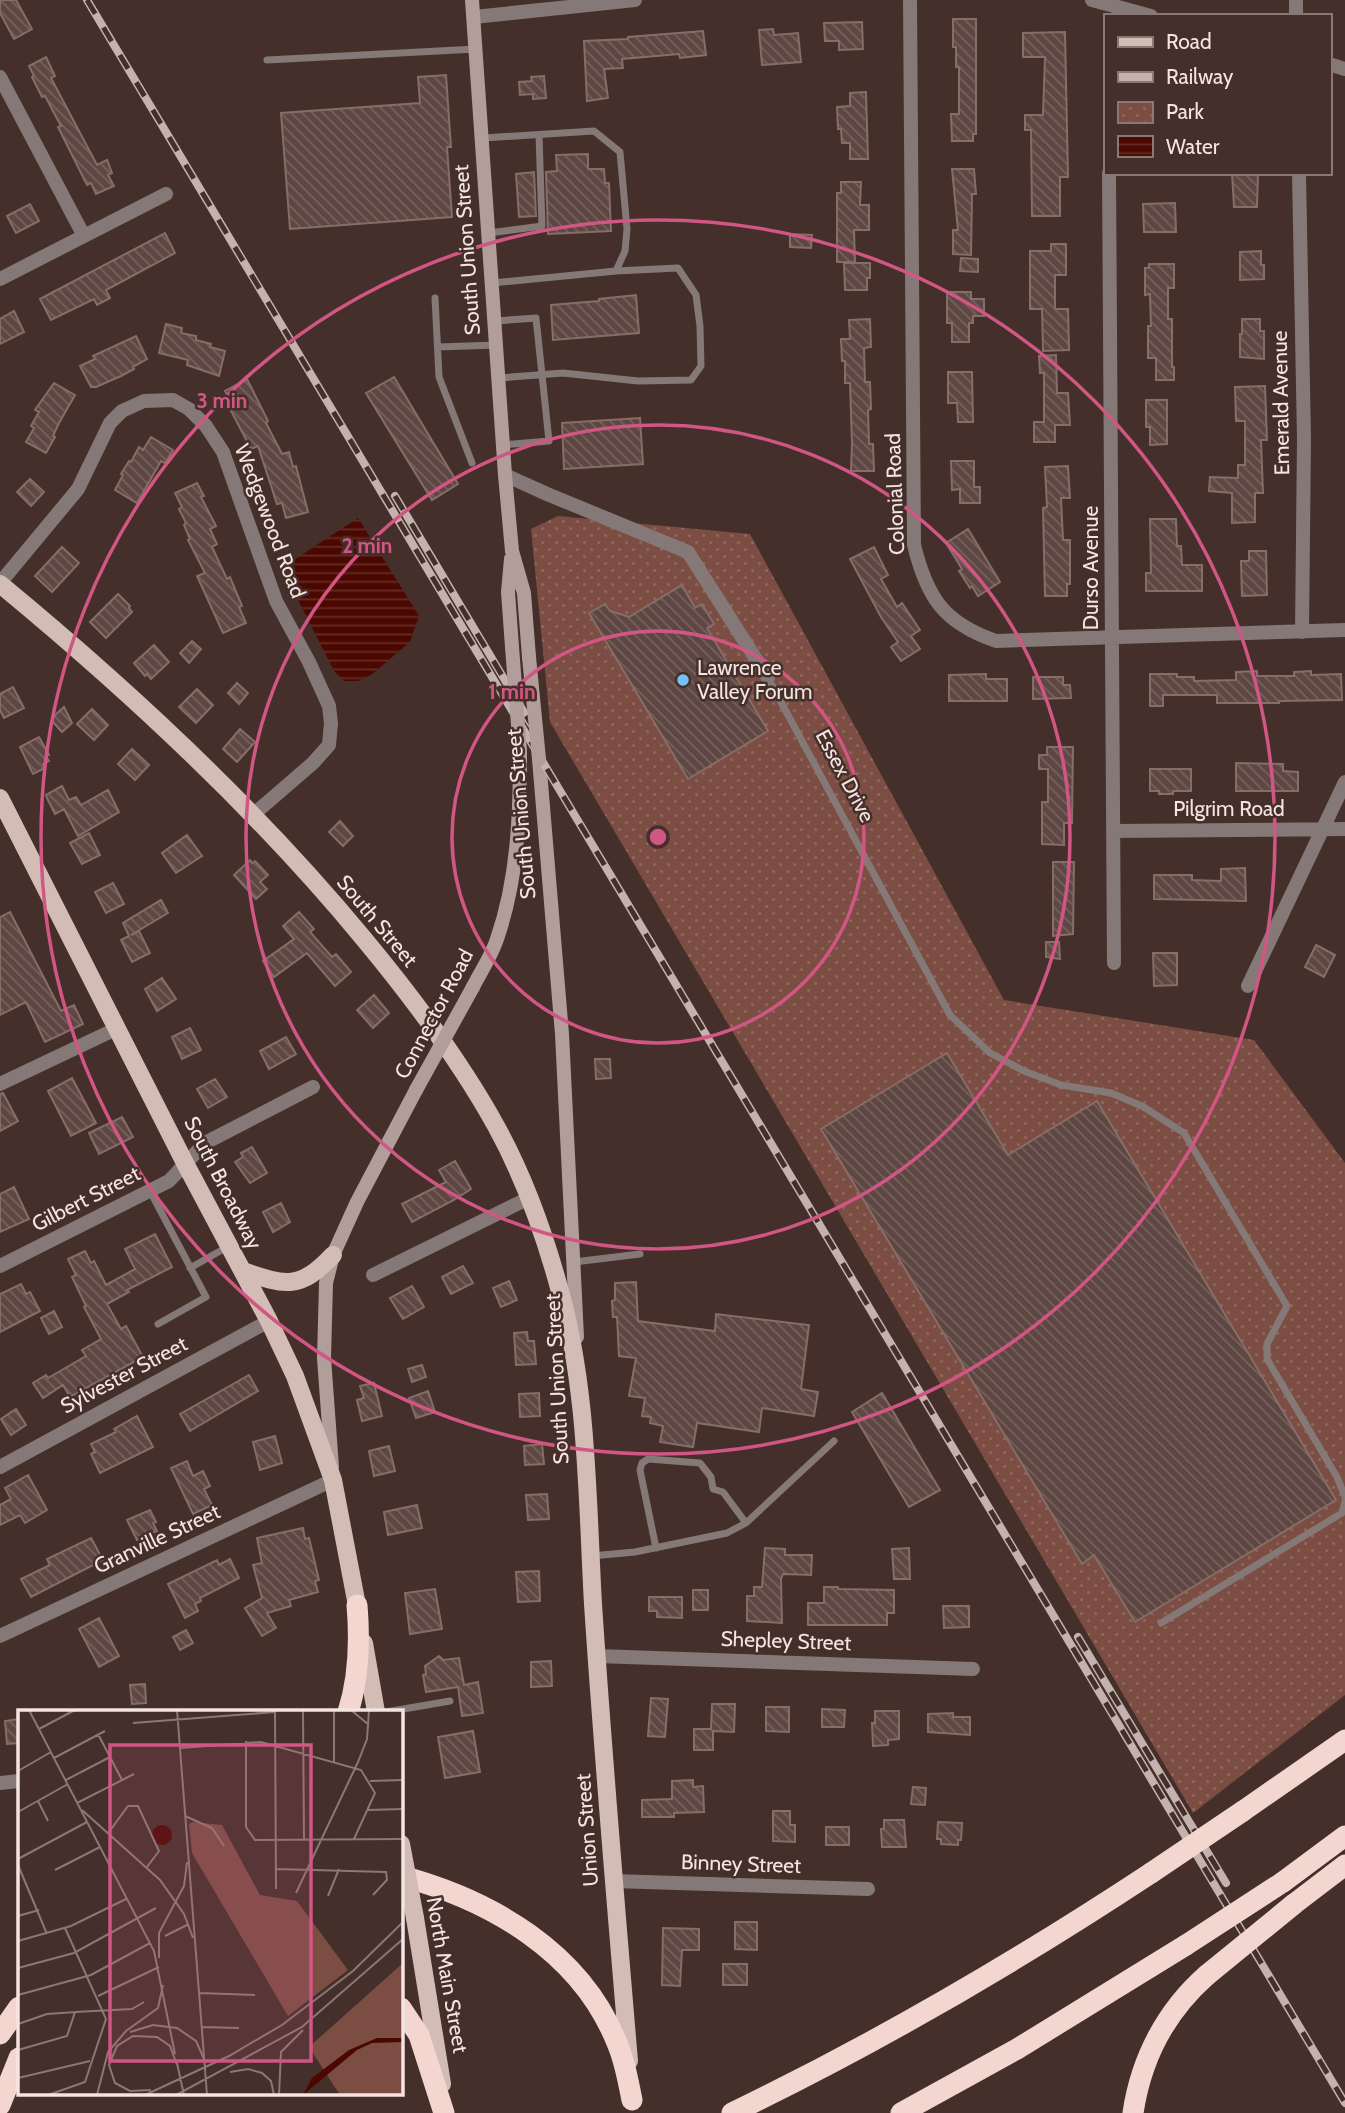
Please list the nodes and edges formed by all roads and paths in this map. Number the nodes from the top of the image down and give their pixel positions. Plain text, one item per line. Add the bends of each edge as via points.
1 (472, 0) edge
2 (635, 0) edge
3 (910, 0) edge
4 (1092, 0) edge
5 (1107, 7) edge
6 (1141, 14) edge
7 (474, 18) junction
8 (476, 49) junction
9 (267, 60) dead end
10 (1, 82) edge
11 (538, 135) junction
12 (483, 138) junction
13 (1109, 175) edge
14 (1299, 175) edge
15 (166, 194) dead end
16 (489, 233) junction
17 (85, 236) junction
18 (616, 271) junction
19 (0, 279) edge
20 (492, 283) junction
21 (435, 298) dead end
22 (495, 321) junction
23 (497, 345) junction
24 (438, 347) junction
25 (542, 375) junction
26 (499, 378) junction
27 (503, 445) junction
28 (472, 463) dead end
29 (505, 475) junction
30 (512, 551) junction
31 (0, 584) edge
32 (1345, 630) edge
33 (1302, 632) junction
34 (1112, 638) junction
35 (768, 678) joint
36 (1345, 782) edge
37 (0, 798) edge
38 (254, 814) junction
39 (1345, 829) edge
40 (1322, 830) junction
41 (1114, 831) junction
42 (1114, 964) dead end
43 (1248, 986) dead end
44 (118, 1028) junction
45 (0, 1084) edge
46 (313, 1087) dead end
47 (185, 1163) junction
48 (149, 1190) junction
49 (529, 1198) junction
50 (230, 1246) junction
51 (640, 1254) dead end
52 (333, 1255) junction
53 (573, 1262) junction
54 (0, 1266) edge
55 (190, 1268) junction
56 (243, 1271) junction
57 (373, 1275) dead end
58 (269, 1321) junction
59 (158, 1324) dead end
60 (579, 1380) junction
61 (834, 1441) dead end
62 (0, 1466) edge
63 (333, 1480) junction
64 (1345, 1499) edge
65 (746, 1523) junction
66 (656, 1548) junction
67 (590, 1549) junction
68 (357, 1605) junction
69 (1161, 1623) dead end
70 (0, 1636) edge
71 (597, 1656) junction
72 (973, 1669) dead end
73 (450, 1702) dead end
74 (348, 1710) edge
75 (376, 1710) edge
76 (399, 1710) edge
77 (1345, 1740) edge
78 (18, 1781) edge
79 (0, 1783) edge
80 (1345, 1836) edge
81 (402, 1849) edge
82 (1345, 1864) edge
83 (402, 1876) edge
84 (613, 1881) junction
85 (868, 1889) dead end
86 (18, 2008) edge
87 (402, 2010) edge
88 (0, 2034) edge
89 (18, 2060) edge
90 (0, 2105) edge
91 (633, 2106) edge
92 (445, 2113) edge
93 (732, 2113) edge
94 (901, 2113) edge
95 (1133, 2113) edge

1 - 7 main road, South Union Street
2 - 7 street
3 - 34 street, Colonial Road via 914,545 920,568 948,616 972,633 996,641
4 - 5 street
5 - 6 street
7 - 8 main road, South Union Street
8 - 9 lane
8 - 12 main road, South Union Street
10 - 17 street
11 - 12 lane
11 - 16 lane via 542,226
11 - 18 lane via 594,131 620,152 627,229 625,251
12 - 16 main road, South Union Street
13 - 34 street, Durso Avenue
14 - 33 street, Emerald Avenue
15 - 17 street
16 - 20 main road, South Union Street
17 - 19 street
18 - 20 lane
18 - 25 lane via 678,268 696,295 701,366 691,380 638,382 563,373
20 - 22 main road, South Union Street
21 - 24 lane
22 - 23 main road, South Union Street
22 - 25 lane via 536,318
23 - 24 lane
23 - 26 main road, South Union Street
24 - 28 lane via 439,377
25 - 26 lane
25 - 27 lane via 549,442
26 - 27 main road, South Union Street
27 - 29 main road, South Union Street
29 - 30 main road, South Union Street
29 - 35 street, Essex Drive via 688,552
30 - 52 main road, Connector Road, bridge via 508,592 520,751 520,828 511,894 497,942
30 - 53 main road, South Union Street, bridge via 524,593 539,759 562,1034
31 - 38 main road, South Street via 81,651
31 - 38 street, Wedgewood Road via 78,489 110,423 122,411 144,401 173,400 189,409 223,452 276,601 329,706 329,745
32 - 33 street, Colonial Road
33 - 34 street, Colonial Road
34 - 41 street, Durso Avenue
35 - 64 lane, Essex Drive via 950,1015 990,1053 1024,1071 1061,1086 1111,1093 1184,1133 1287,1306 1267,1344 1267,1359 1337,1477
36 - 40 street
37 - 44 main road, South Broadway
38 - 49 main road, South Street via 408,993 459,1063 498,1129
39 - 40 street, Pilgrim Road
40 - 41 street, Pilgrim Road
40 - 43 street
41 - 42 street, Durso Avenue
44 - 45 street
44 - 47 main road, South Broadway
46 - 47 street, Gilbert Street via 205,1143
47 - 48 street, Gilbert Street via 169,1181
47 - 50 main road, South Broadway
48 - 54 street, Gilbert Street
48 - 55 lane
49 - 57 street
49 - 60 main road, South Street via 559,1286
50 - 55 lane
50 - 56 main road, South Broadway
51 - 53 lane
52 - 56 main road via 317,1272 290,1283
52 - 63 main road, Connector Road via 326,1283 324,1358
53 - 60 main road, South Union Street
55 - 59 lane via 206,1297
56 - 58 main road, South Broadway
58 - 62 street, Sylvester Street
58 - 63 main road, South Broadway via 295,1376
60 - 67 main road, South Union Street
61 - 65 lane
63 - 68 main road, South Broadway
63 - 70 street, Granville Street
64 - 69 lane via 1342,1513
65 - 66 lane via 727,1533
65 - 66 lane via 723,1492 713,1489 711,1477 700,1463 648,1459 640,1470
66 - 67 lane
67 - 71 main road, Union Street
68 - 74 highway via 359,1646
68 - 75 main road
71 - 72 street, Shepley Street
71 - 84 main road, Union Street
73 - 76 lane
77 - 93 highway, bridge via 1151,1874 971,1986
78 - 79 street
80 - 94 highway, bridge via 1186,1945 1017,2049
81 - 92 main road, North Main Street, bridge
82 - 95 highway, bridge via 1207,1975 1173,2011 1148,2054
83 - 91 highway via 498,1913 559,1959 590,1995 614,2035
84 - 85 street, Binney Street
84 - 91 main road, Union Street
86 - 88 highway
87 - 92 highway via 419,2035
89 - 90 highway

